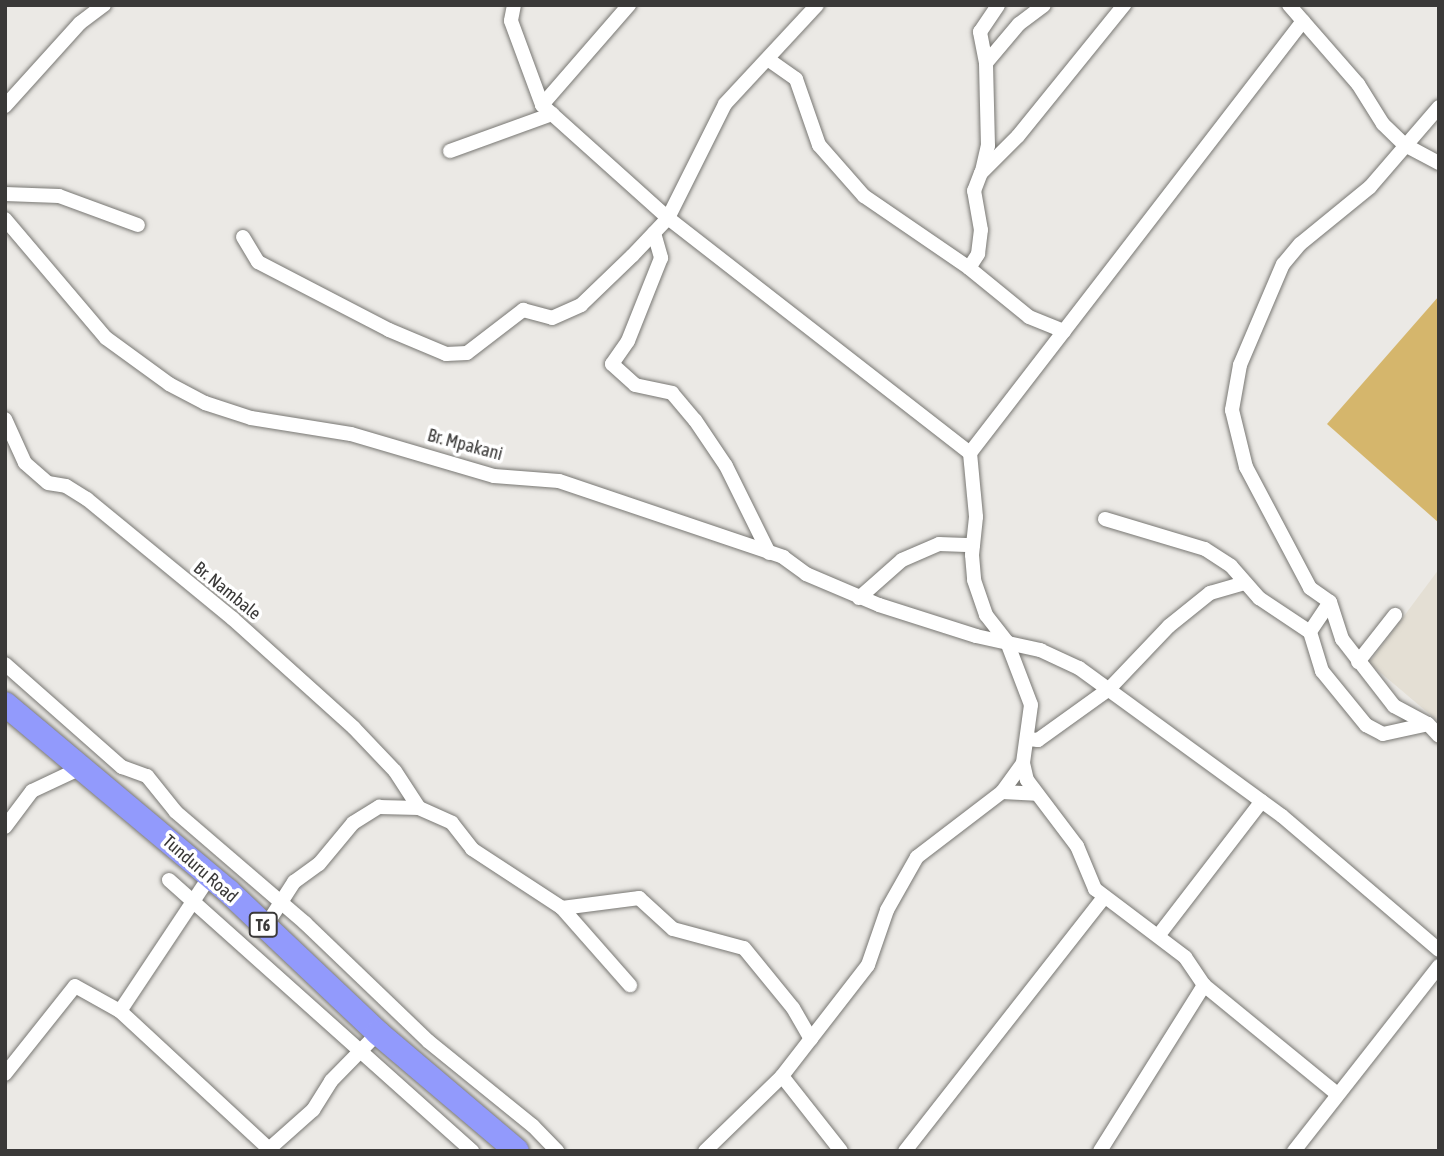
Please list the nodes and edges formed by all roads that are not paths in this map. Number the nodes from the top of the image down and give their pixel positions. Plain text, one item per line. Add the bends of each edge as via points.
1 (104, 5) edge
2 (514, 5) edge
3 (629, 5) edge
4 (817, 5) edge
5 (998, 5) edge
6 (1044, 5) edge
7 (1124, 5) edge
8 (1289, 5) edge
9 (1303, 21) junction
10 (769, 60) junction
11 (986, 64) junction
12 (5, 106) edge
13 (1439, 107) edge
14 (547, 110) junction
15 (1405, 145) junction
16 (450, 151) dead end
17 (1439, 163) edge
18 (981, 173) junction
19 (5, 194) edge
20 (668, 218) junction
21 (5, 219) edge
22 (138, 225) dead end
23 (654, 233) junction
24 (243, 237) dead end
25 (970, 268) junction
26 (1064, 331) junction
27 (5, 419) edge
28 (970, 453) junction
29 (1105, 519) dead end
30 (973, 545) junction
31 (769, 553) junction
32 (1245, 583) junction
33 (859, 598) junction
34 (1330, 603) junction
35 (1395, 615) dead end
36 (1310, 632) junction
37 (1007, 642) junction
38 (1358, 662) junction
39 (5, 664) edge
40 (1109, 688) junction
41 (5, 704) edge
42 (1428, 724) junction
43 (1439, 736) edge
44 (1028, 739) junction
45 (1023, 762) junction
46 (83, 767) junction
47 (1002, 792) junction
48 (1036, 794) junction
49 (1262, 801) junction
50 (419, 808) junction
51 (5, 827) edge
52 (210, 876) junction
53 (169, 880) dead end
54 (1104, 897) junction
55 (194, 901) junction
56 (280, 903) junction
57 (562, 908) junction
58 (265, 927) junction
59 (1158, 936) junction
60 (1439, 950) edge
61 (1439, 966) edge
62 (630, 985) dead end
63 (1204, 985) junction
64 (120, 1012) junction
65 (378, 1033) junction
66 (811, 1039) junction
67 (361, 1055) junction
68 (5, 1074) edge
69 (782, 1076) junction
70 (1336, 1093) junction
71 (472, 1151) edge
72 (517, 1151) edge
73 (557, 1151) edge
74 (705, 1151) edge
75 (841, 1151) edge
76 (905, 1151) edge
77 (1100, 1151) edge
78 (1294, 1151) edge

1 - 12 street via 80,23
2 - 14 street via 511,21
3 - 14 street
4 - 10 street
5 - 11 street via 981,32
6 - 11 street via 1019,24
7 - 18 street via 1018,136
8 - 9 street
9 - 15 street via 1358,84 1383,124
9 - 26 street
10 - 20 street via 725,104
10 - 25 street via 796,79 819,145 864,196
11 - 18 street via 988,146
13 - 15 street
14 - 16 street
14 - 20 street
15 - 17 street
15 - 34 street via 1370,187 1300,244 1283,264 1240,365 1232,410 1246,467 1277,530 1310,588
18 - 25 street via 974,191 981,230 978,254
19 - 22 street via 60,196
20 - 23 street
20 - 28 street
21 - 31 street, Br. Mpakani via 106,338 159,378 205,403 251,418 351,433 494,475 559,481
23 - 24 street via 581,305 552,318 523,310 467,353 446,354 258,262
23 - 31 street via 661,258 632,330 612,363 635,385 672,393 695,420 726,466
25 - 26 street via 1029,317
26 - 28 street
27 - 50 street, Br. Nambale via 25,463 48,483 66,486 87,499 232,618 354,728 395,771
28 - 30 street via 976,517
29 - 32 street via 1205,549
30 - 33 street via 939,544 902,560
30 - 37 street via 974,580 986,615
31 - 33 street, Br. Mpakani
32 - 36 street via 1292,624
32 - 40 street via 1210,593 1169,626
33 - 37 street, Br. Mpakani
34 - 36 street
34 - 38 street via 1342,639
35 - 38 street
36 - 42 street via 1322,671 1366,726 1383,734
37 - 40 street, Br. Mpakani via 1040,650
37 - 44 street via 1031,705
38 - 42 street via 1394,706
39 - 56 street via 122,767 147,776 162,799
40 - 44 street via 1038,740
40 - 49 street, Br. Mpakani
41 - 46 highway, Tunduru Road / T6
42 - 43 street
44 - 45 street
45 - 47 street
45 - 48 street
46 - 51 street via 32,791
46 - 52 highway, Tunduru Road / T6
47 - 48 street
47 - 66 street via 917,856 887,910 868,965
48 - 54 street via 1077,846
49 - 59 street
49 - 60 street, Br. Mpakani
50 - 56 street via 379,807 353,824 319,864 294,882
50 - 57 street via 452,823 472,849
52 - 55 street
52 - 58 highway, Tunduru Road / T6
53 - 55 street
54 - 59 street
54 - 76 street
55 - 64 street
55 - 67 street
56 - 58 street
56 - 73 street via 428,1041
57 - 62 street
57 - 66 street via 639,898 673,929 744,948 793,1008
58 - 65 highway, Tunduru Road / T6
59 - 63 street via 1185,957
61 - 70 street
63 - 70 street
63 - 77 street
64 - 67 street via 270,1149 313,1110 331,1081
64 - 68 street via 75,986
65 - 67 street
65 - 72 highway, Tunduru Road / T6
66 - 69 street
67 - 71 street
69 - 74 street
69 - 75 street
70 - 78 street

